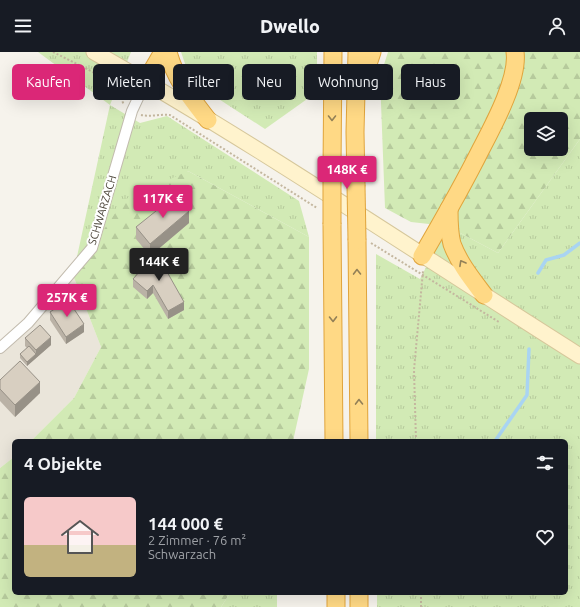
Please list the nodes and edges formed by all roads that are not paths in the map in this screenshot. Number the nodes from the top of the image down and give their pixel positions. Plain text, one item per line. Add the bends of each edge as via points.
1 (94, 52) edge
2 (163, 52) edge
3 (168, 52) edge
4 (357, 52) edge
5 (372, 52) edge
6 (516, 52) edge
7 (332, 56) edge
8 (116, 64) edge
9 (156, 64) edge
10 (165, 93) edge
11 (137, 100) edge
12 (208, 120) junction
13 (355, 132) junction
14 (449, 209) junction
15 (422, 256) junction
16 (484, 295) junction
17 (0, 348) edge
18 (580, 356) edge
19 (334, 439) edge
20 (359, 439) edge
21 (336, 595) edge
22 (359, 595) edge
23 (336, 607) edge
24 (359, 607) edge

1 - 8 main road
2 - 9 highway
3 - 12 highway via 183,88
4 - 13 highway
5 - 13 highway
6 - 14 highway via 512,81 497,118
7 -> 19 highway, bridge
10 - 12 main road
11 - 17 street, SCHWARZACH via 92,248 28,323
12 - 15 main road
20 -> 13 highway, bridge
14 - 15 highway
16 -> 14 highway via 462,264 452,243
15 - 16 main road
16 - 18 main road
21 - 23 highway
22 - 24 highway

